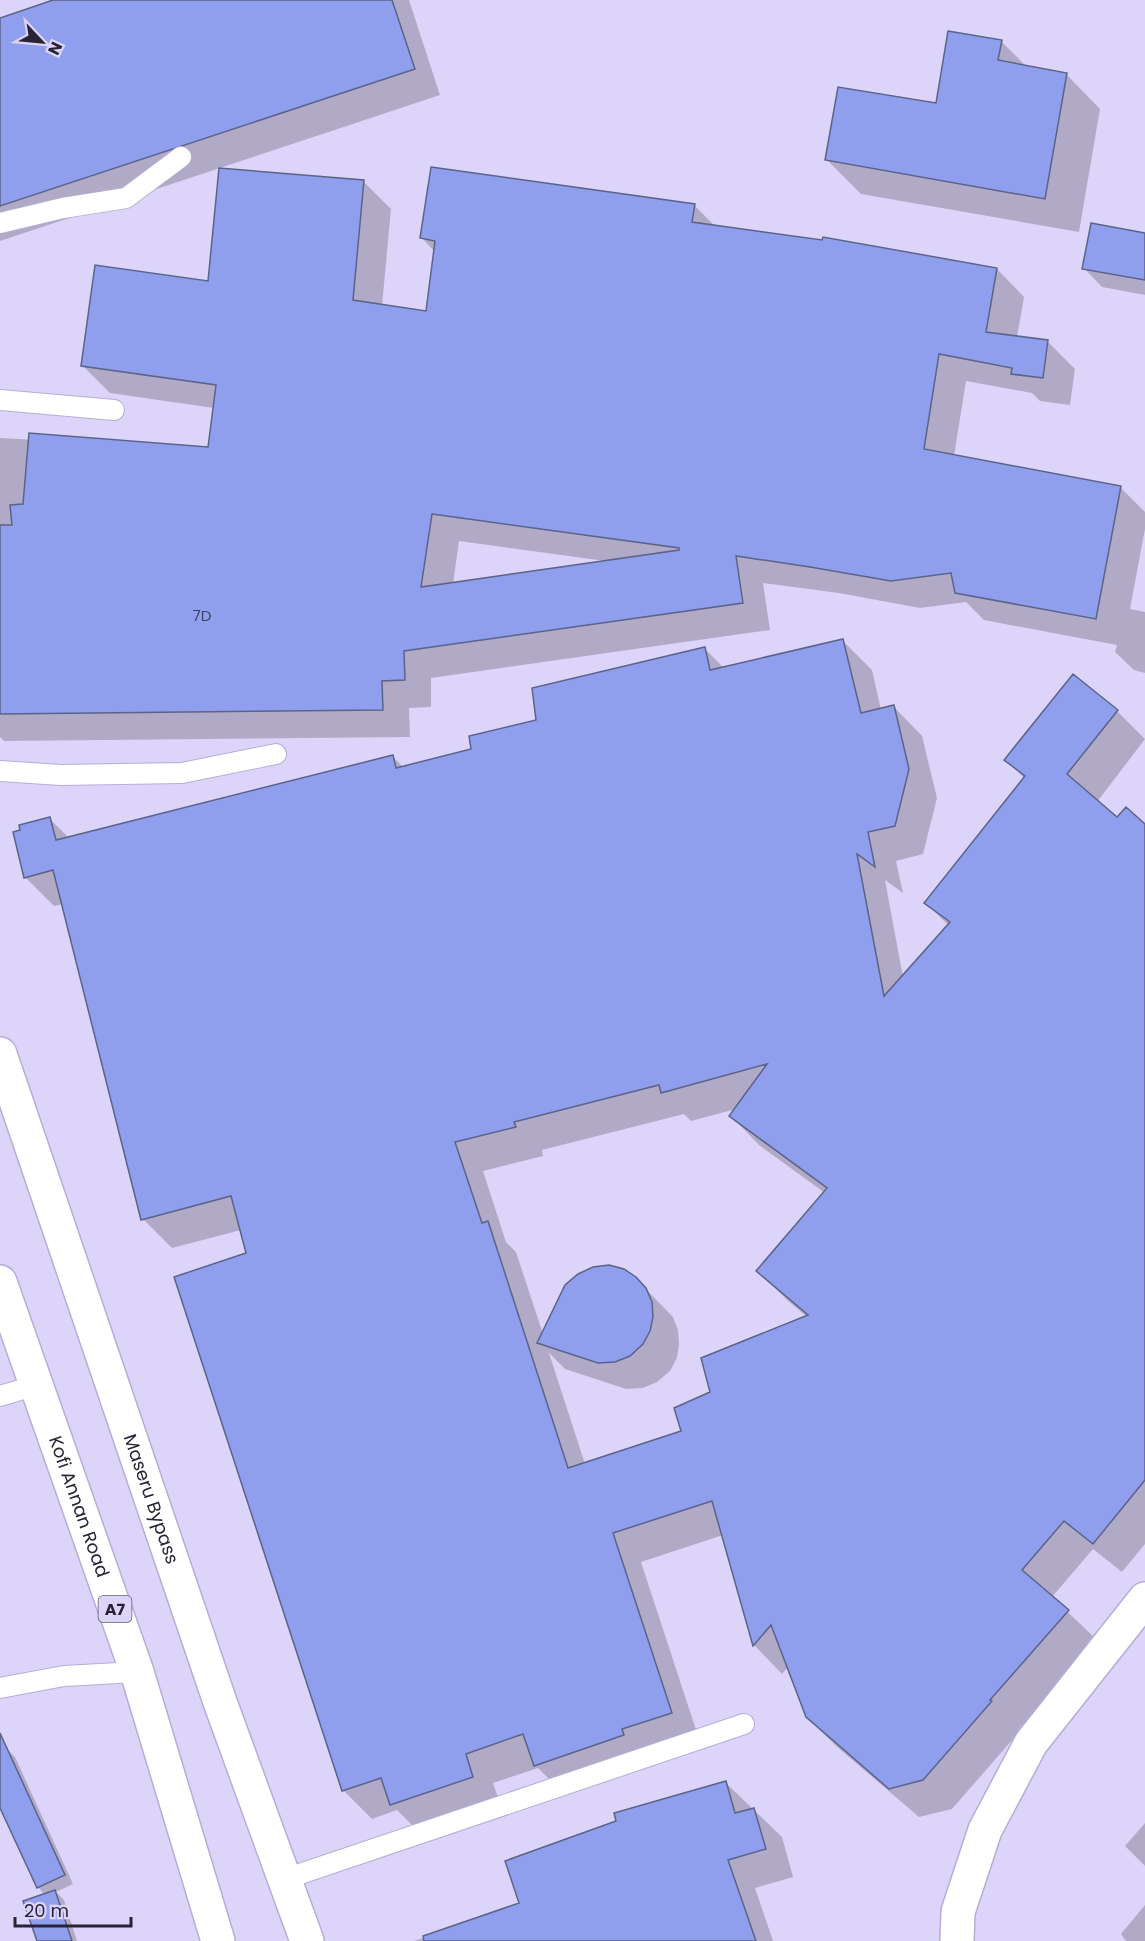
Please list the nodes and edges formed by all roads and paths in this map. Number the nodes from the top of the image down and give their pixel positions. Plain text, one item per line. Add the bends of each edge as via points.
1 (181, 157) dead end
2 (0, 223) edge
3 (0, 400) edge
4 (114, 410) dead end
5 (276, 754) dead end
6 (0, 771) edge
7 (0, 1054) edge
8 (0, 1282) edge
9 (37, 1385) junction
10 (0, 1396) edge
11 (1145, 1599) edge
12 (137, 1672) junction
13 (0, 1688) edge
14 (744, 1724) dead end
15 (285, 1878) junction
16 (218, 1941) edge
17 (307, 1941) edge
18 (957, 1941) edge

1 - 2 lane via 126,198
3 - 4 lane
5 - 6 lane via 183,773 61,776
7 - 15 street, Maseru Bypass via 216,1691
8 - 9 street, Kofi Annan Road / A7
9 - 10 lane
9 - 12 street, Kofi Annan Road / A7
11 - 18 street via 1031,1743 985,1830 957,1912
12 - 13 lane via 64,1676
12 - 16 street, Kofi Annan Road / A7
14 - 15 lane
15 - 17 street, Maseru Bypass

